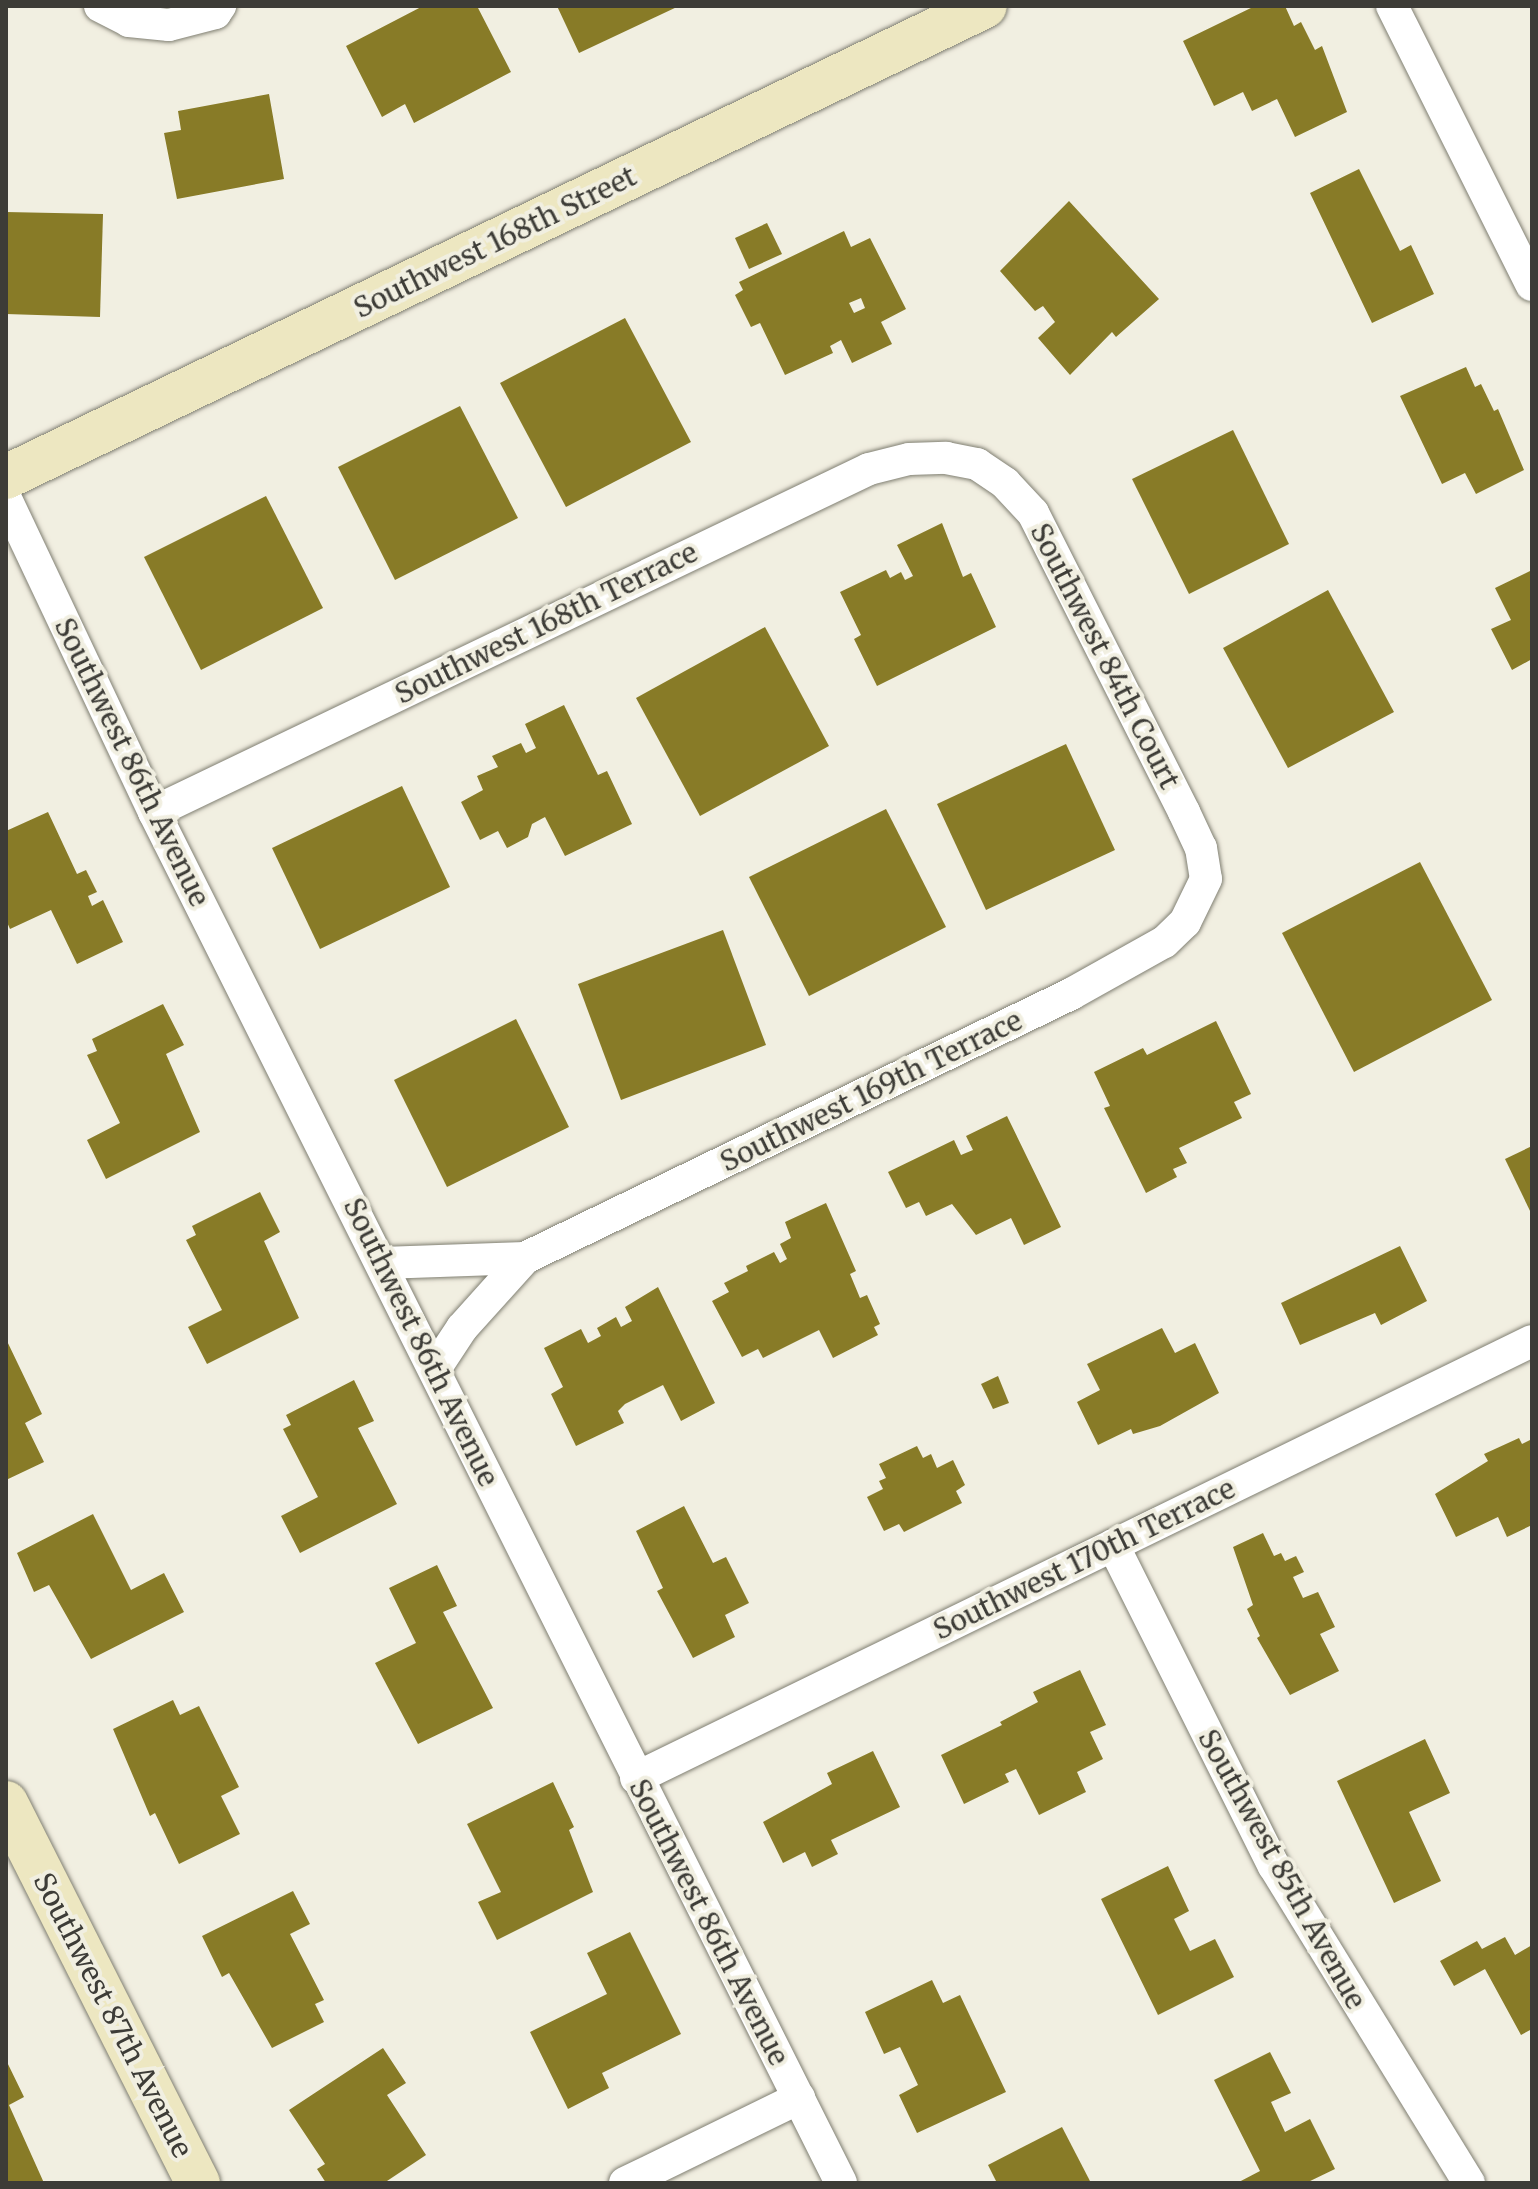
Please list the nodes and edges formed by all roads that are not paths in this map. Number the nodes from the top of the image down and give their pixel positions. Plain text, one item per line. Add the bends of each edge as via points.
1 (100, 6) edge
2 (220, 6) edge
3 (985, 6) edge
4 (1392, 6) edge
5 (1532, 285) edge
6 (946, 458) joint
7 (6, 477) edge
8 (6, 499) edge
9 (154, 812) junction
10 (1199, 899) joint
11 (525, 1258) junction
12 (382, 1263) junction
13 (1532, 1341) edge
14 (435, 1369) junction
15 (1113, 1545) junction
16 (636, 1778) junction
17 (6, 1803) edge
18 (799, 2098) junction
19 (198, 2183) edge
20 (625, 2183) edge
21 (841, 2183) edge
22 (1469, 2183) edge

1 - 2 street via 129,21 169,25 215,13
3 - 7 street, Southwest 168th Street
4 - 5 street
6 - 9 street, Southwest 168th Terrace via 909,459 869,469
6 - 10 street, Southwest 84th Court via 977,464 1005,483 1033,513 1201,848 1206,879
8 - 9 street, Southwest 86th Avenue
9 - 12 street, Southwest 86th Avenue
10 - 11 street, Southwest 169th Terrace via 1164,942 1071,994
11 - 12 street, Southwest 169th Terrace
11 - 14 street, Southwest 169th Terrace via 462,1328
12 - 14 street, Southwest 86th Avenue
13 - 15 street, Southwest 170th Terrace
14 - 16 street, Southwest 86th Avenue
15 - 16 street, Southwest 170th Terrace
15 - 22 street, Southwest 85th Avenue via 1274,1866
16 - 18 street, Southwest 86th Avenue
17 - 19 street, Southwest 87th Avenue
18 - 20 street
18 - 21 street, Southwest 86th Avenue

